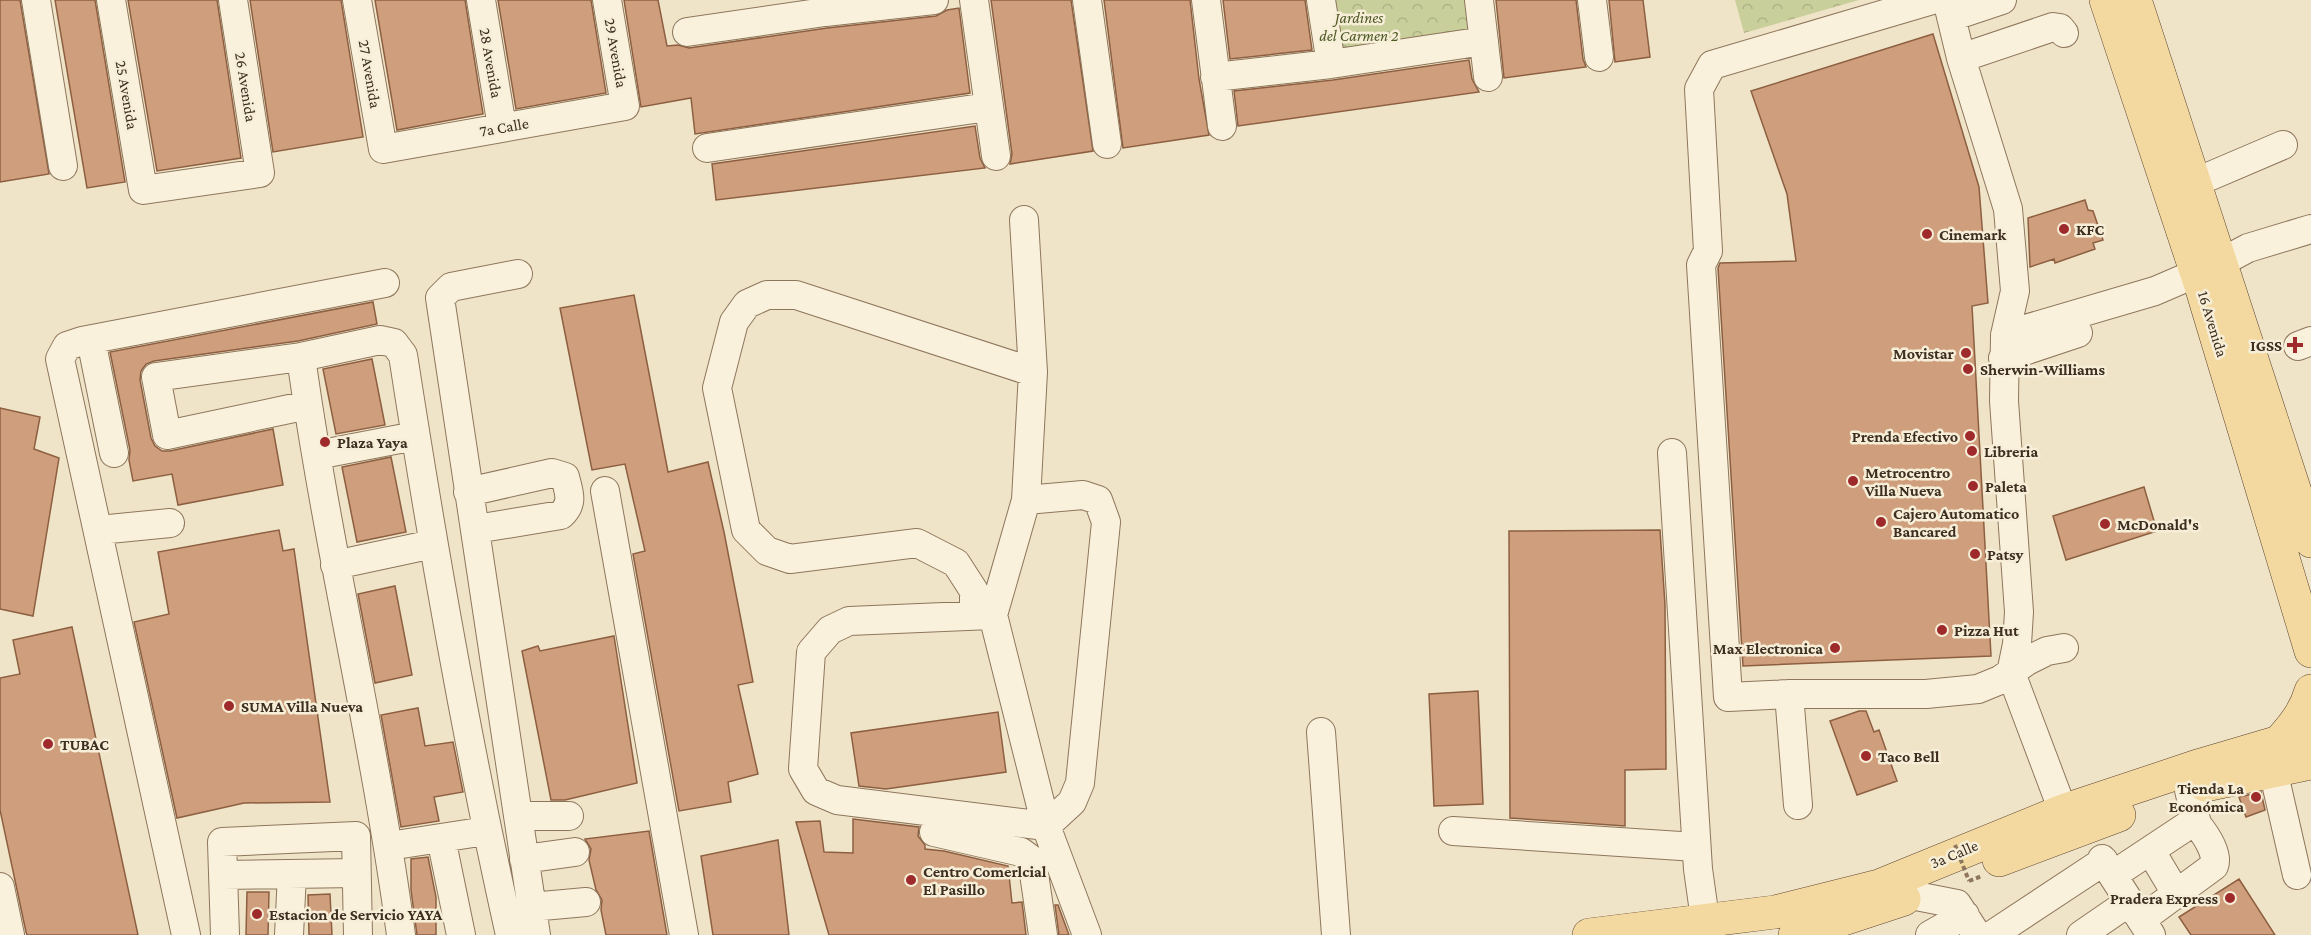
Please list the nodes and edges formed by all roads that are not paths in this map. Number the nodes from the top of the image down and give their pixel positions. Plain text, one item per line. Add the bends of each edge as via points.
1 (36, 0) edge
2 (111, 0) edge
3 (233, 0) edge
4 (357, 0) edge
5 (481, 0) edge
6 (607, 0) edge
7 (934, 0) edge
8 (974, 0) edge
9 (1087, 0) edge
10 (1206, 0) edge
11 (1321, 0) edge
12 (1479, 0) edge
13 (1592, 0) edge
14 (2002, 0) edge
15 (2106, 0) edge
16 (2133, 5) edge
17 (1943, 6) edge
18 (687, 32) dead end
19 (2064, 33) dead end
20 (1484, 41) junction
21 (1599, 57) dead end
22 (1961, 58) junction
23 (1331, 64) junction
24 (1215, 77) junction
25 (1488, 77) dead end
26 (626, 106) joint
27 (988, 107) junction
28 (1222, 126) dead end
29 (502, 127) junction
30 (1107, 144) dead end
31 (2283, 145) dead end
32 (707, 148) dead end
33 (382, 149) joint
34 (996, 156) dead end
35 (63, 166) dead end
36 (260, 173) joint
37 (2194, 183) junction
38 (1024, 220) dead end
39 (2311, 228) edge
40 (518, 274) dead end
41 (2211, 276) junction
42 (385, 282) dead end
43 (91, 340) junction
44 (2004, 346) junction
45 (301, 357) junction
46 (1033, 372) junction
47 (308, 405) junction
48 (415, 436) junction
49 (114, 453) dead end
50 (1672, 453) dead end
51 (317, 455) junction
52 (605, 491) dead end
53 (468, 492) junction
54 (1026, 500) junction
55 (170, 523) dead end
56 (476, 529) junction
57 (99, 530) junction
58 (2311, 541) edge
59 (433, 544) junction
60 (335, 565) junction
61 (984, 615) junction
62 (2064, 648) dead end
63 (2311, 651) edge
64 (2018, 659) junction
65 (2311, 691) edge
66 (1789, 694) junction
67 (1321, 732) dead end
68 (2311, 738) edge
69 (2287, 761) edge
70 (2189, 790) junction
71 (1798, 805) dead end
72 (2077, 815) junction
73 (518, 816) junction
74 (569, 816) dead end
75 (2197, 824) junction
76 (1046, 826) junction
77 (486, 831) junction
78 (1453, 831) dead end
79 (934, 832) dead end
80 (441, 838) junction
81 (2311, 843) edge
82 (389, 846) junction
83 (1696, 847) junction
84 (575, 852) dead end
85 (2149, 852) junction
86 (524, 859) junction
87 (2108, 868) junction
88 (356, 873) junction
89 (292, 874) junction
90 (223, 875) junction
91 (2297, 875) dead end
92 (0, 887) edge
93 (1911, 895) junction
94 (2177, 895) junction
95 (586, 902) dead end
96 (531, 907) junction
97 (1706, 919) junction
98 (2141, 919) edge
99 (1971, 925) edge
100 (10, 935) edge
101 (186, 935) edge
102 (225, 935) edge
103 (289, 935) edge
104 (358, 935) edge
105 (401, 935) edge
106 (461, 935) edge
107 (510, 935) edge
108 (536, 935) edge
109 (684, 935) edge
110 (1043, 935) edge
111 (1087, 935) edge
112 (1336, 935) edge
113 (1589, 935) edge
114 (1795, 935) edge
115 (1930, 935) edge
116 (1992, 935) edge
117 (2081, 935) edge

1 - 35 street
2 - 36 street, 25 Avenida via 143,190
3 - 36 street, 26 Avenida
4 - 33 street, 27 Avenida
5 - 29 street, 28 Avenida
6 - 26 street, 29 Avenida
7 - 18 street
8 - 27 street
9 - 30 street
10 - 24 street
11 - 23 street
12 - 20 street
13 - 21 street
14 - 17 street
15 - 41 main road, 16 Avenida
16 - 37 main road, 16 Avenida
17 - 22 street
17 - 66 street via 1712,65 1699,89 1708,251 1701,265 1728,698
19 - 22 street via 2053,27
20 - 23 street
20 - 25 street
22 - 44 street via 2008,209 2015,291
23 - 24 street
24 - 28 street
26 - 29 street, 7a Calle
27 - 32 street
27 - 34 street
29 - 33 street, 7a Calle
31 - 37 street
37 - 41 main road, 16 Avenida
38 - 46 street
39 - 41 street via 2248,248
40 - 53 street via 451,287 440,298
41 - 44 street via 2148,293
41 - 58 main road, 16 Avenida
41 - 63 main road, 16 Avenida
42 - 43 street
43 - 49 street
43 - 57 street via 67,346 60,359
44 - 64 street via 2004,401 2019,612
45 - 47 street
45 - 47 street via 156,377 167,435
45 - 48 street via 380,340 394,343 403,355
46 - 54 street
46 - 61 street via 796,296 767,295 747,304 734,322 717,388 746,530 767,552 790,559 917,543 956,563
47 - 51 street
48 - 51 street
48 - 59 street
50 - 83 street
51 - 60 street
52 - 109 street
53 - 56 street
53 - 56 street via 552,473 565,477 571,501 561,515
54 - 61 street
54 - 76 street via 1083,495 1098,500 1106,522 1080,783 1072,802
55 - 57 street
56 - 73 street
57 - 101 street
59 - 60 street
59 - 77 street
60 - 82 street
61 - 76 street
61 - 76 street via 849,621 830,630 812,652 803,769 816,791 837,800
62 - 64 street
64 - 66 street via 1978,689 1926,694
64 - 72 street
65 - 69 main road via 2293,728
66 - 71 street
67 - 112 street
68 - 69 main road, 3a Calle
69 - 70 main road, 3a Calle
69 - 72 main road, 3a Calle via 2201,765
69 - 81 street via 2301,832
69 - 91 street
70 - 72 main road, 3a Calle
70 - 75 street
72 - 87 street
72 - 93 main road, 3a Calle via 1971,870
72 - 97 main road, 3a Calle via 1879,885 1775,912
73 - 74 street
73 - 86 street
75 - 85 street via 2190,824
75 - 94 street via 2217,860
76 - 111 street
77 - 80 street
77 - 107 street
78 - 83 street
79 - 110 street via 1021,852 1032,860
80 - 82 street
80 - 106 street
82 - 105 street
83 - 97 street
84 - 86 street
85 - 87 street
85 - 94 street
86 - 96 street
87 - 98 street
87 - 116 street
88 - 89 street
88 - 90 street via 356,836 222,842
88 - 104 street
89 - 90 street
89 - 103 street
90 - 102 street
92 - 100 street
93 - 99 street via 1957,904
93 - 114 main road, 3a Calle
94 - 98 street
95 - 96 street
96 - 108 street
97 - 113 main road, 3a Calle
98 - 117 street
99 - 115 street

